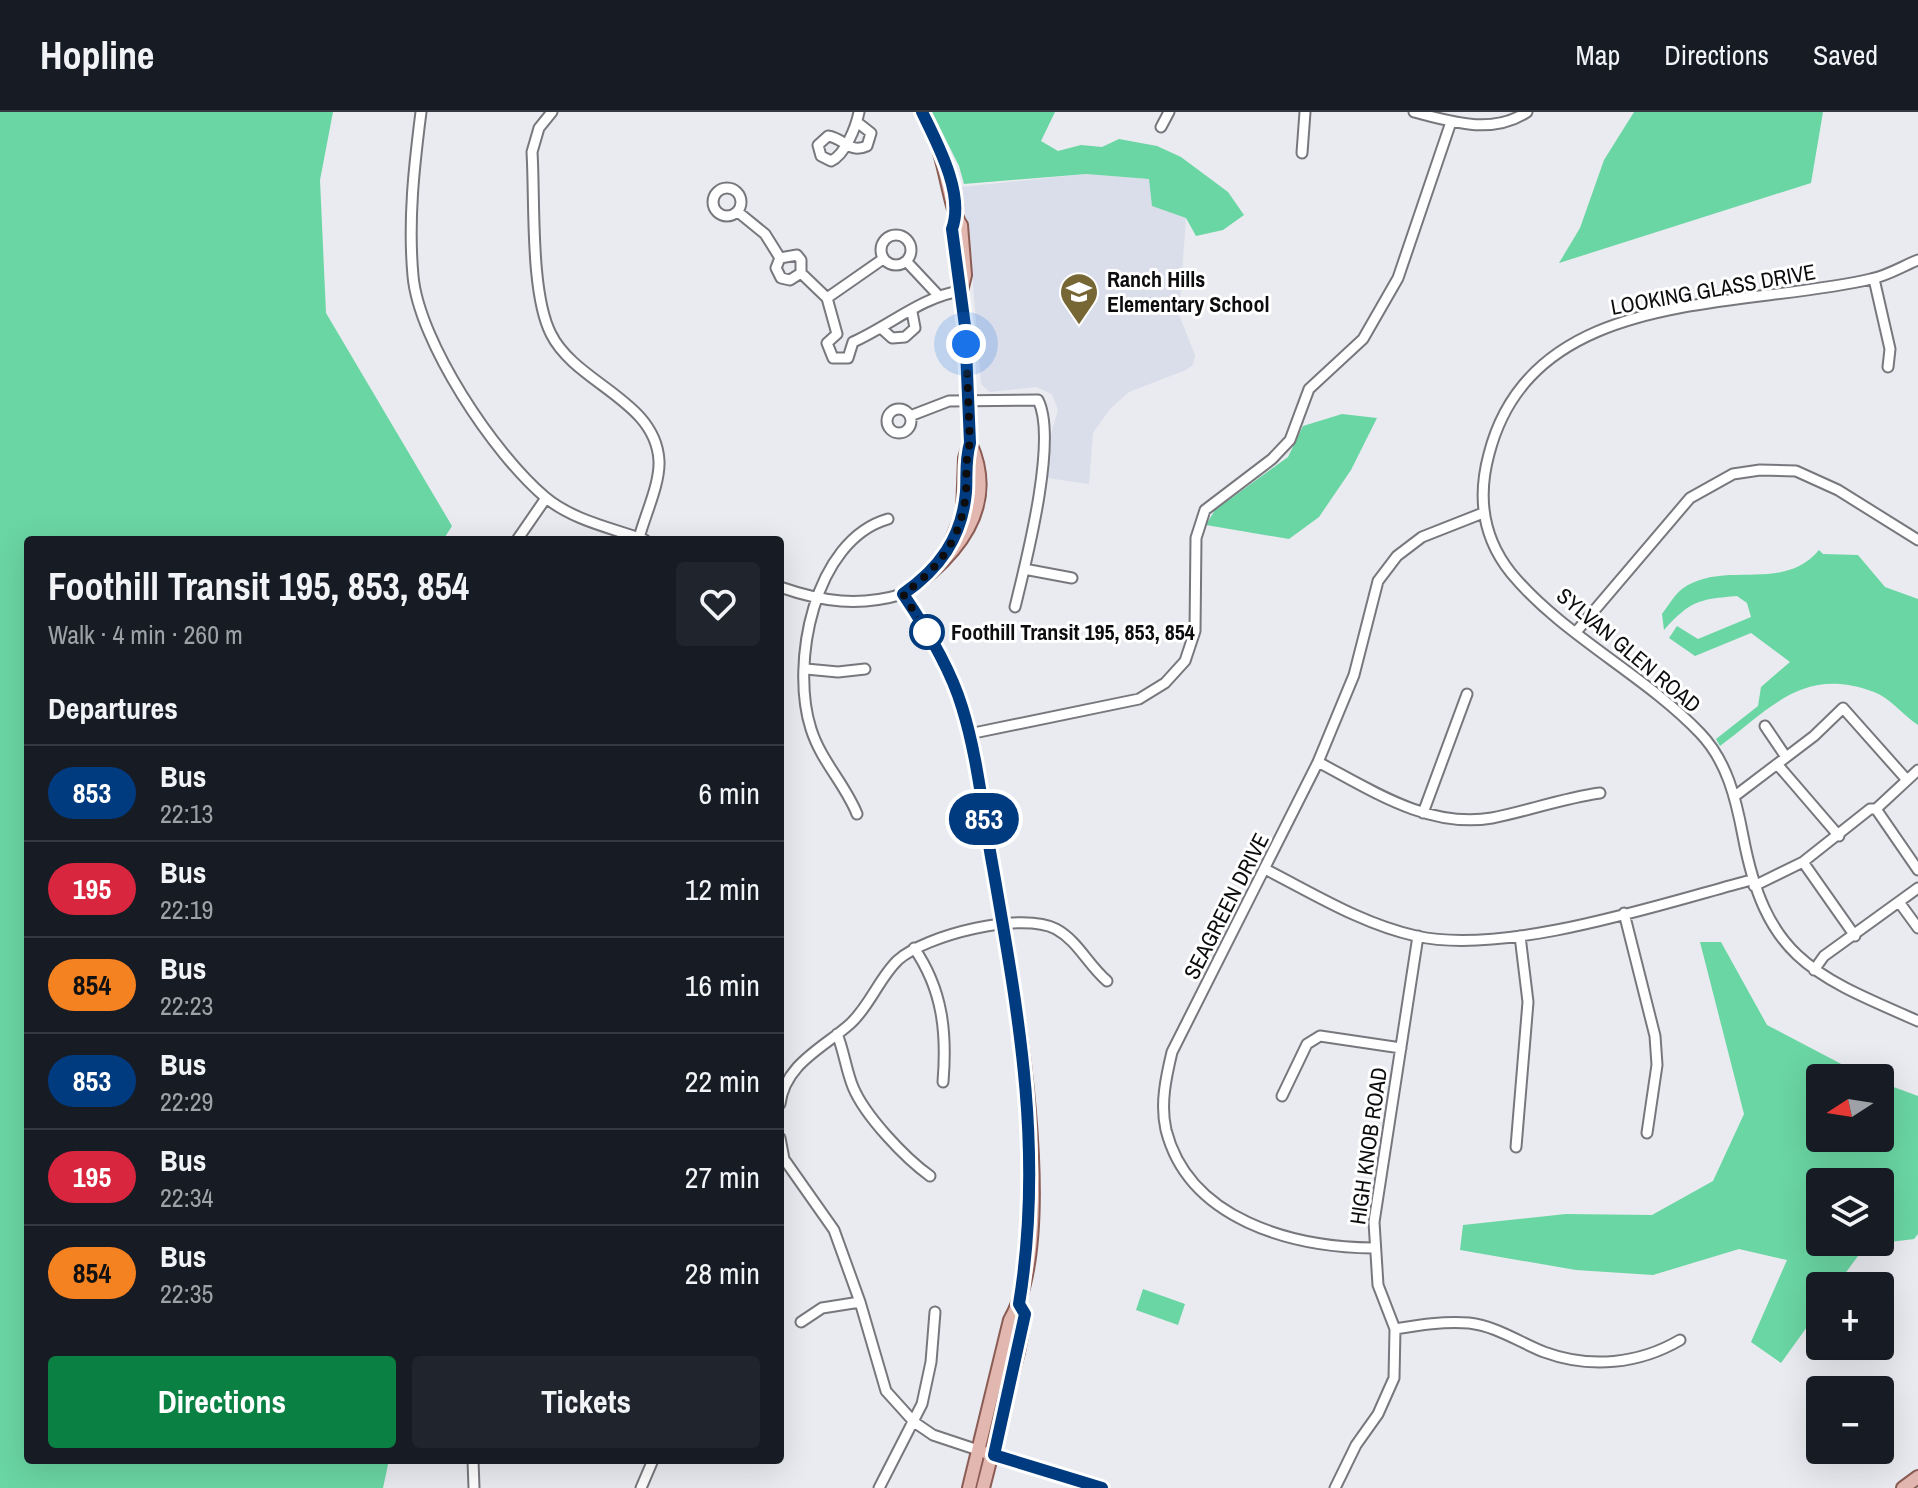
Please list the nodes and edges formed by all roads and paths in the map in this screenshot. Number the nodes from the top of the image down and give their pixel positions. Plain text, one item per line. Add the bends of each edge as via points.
1 (421, 112) edge
2 (552, 112) edge
3 (922, 112) edge
4 (1169, 112) edge
5 (1305, 112) edge
6 (1414, 112) edge
7 (1527, 112) edge
8 (858, 117) edge
9 (1451, 122) junction
10 (1161, 127) dead end
11 (1302, 153) dead end
12 (738, 212) dead end
13 (780, 258) junction
14 (883, 259) junction
15 (1918, 260) edge
16 (907, 262) junction
17 (801, 273) junction
18 (1874, 279) junction
19 (961, 291) junction
20 (937, 294) junction
21 (827, 298) junction
22 (912, 312) junction
23 (882, 329) junction
24 (837, 334) junction
25 (853, 342) junction
26 (1888, 367) dead end
27 (968, 400) junction
28 (910, 416) dead end
29 (546, 498) junction
30 (1483, 513) junction
31 (888, 519) dead end
32 (520, 536) edge
33 (634, 536) edge
34 (643, 536) edge
35 (1918, 540) edge
36 (1024, 569) junction
37 (1072, 578) dead end
38 (784, 588) edge
39 (903, 594) junction
40 (817, 600) junction
41 (1015, 607) dead end
42 (1576, 632) junction
43 (806, 669) junction
44 (865, 669) dead end
45 (1467, 694) dead end
46 (1765, 726) dead end
47 (969, 734) junction
48 (1786, 757) junction
49 (1318, 762) junction
50 (1777, 764) junction
51 (1918, 770) edge
52 (1907, 780) junction
53 (1600, 793) dead end
54 (1735, 796) junction
55 (1876, 809) junction
56 (1423, 813) junction
57 (857, 814) dead end
58 (1839, 836) junction
59 (1803, 862) junction
60 (1265, 869) junction
61 (1918, 870) edge
62 (1752, 883) junction
63 (1918, 888) edge
64 (1899, 902) junction
65 (1624, 913) junction
66 (1003, 926) junction
67 (1918, 928) edge
68 (1418, 936) junction
69 (1520, 936) junction
70 (1855, 936) junction
71 (914, 948) junction
72 (1814, 970) junction
73 (1107, 981) dead end
74 (1918, 1021) edge
75 (837, 1034) junction
76 (1401, 1048) junction
77 (943, 1082) dead end
78 (784, 1089) edge
79 (1282, 1096) dead end
80 (1647, 1133) dead end
81 (1516, 1147) dead end
82 (784, 1159) edge
83 (930, 1176) dead end
84 (1373, 1248) junction
85 (860, 1302) junction
86 (1019, 1304) junction
87 (935, 1312) dead end
88 (801, 1322) dead end
89 (1395, 1329) junction
90 (1680, 1340) dead end
91 (914, 1422) junction
92 (981, 1451) junction
93 (994, 1455) junction
94 (473, 1464) edge
95 (651, 1464) edge
96 (1918, 1477) edge
97 (474, 1488) edge
98 (641, 1488) edge
99 (879, 1488) edge
100 (969, 1488) edge
101 (983, 1488) edge
102 (1102, 1488) edge
103 (1335, 1488) edge
104 (1903, 1488) edge

1 - 29 street via 411,190 413,278 429,336 506,456
2 - 34 street via 539,128 532,152 541,310 552,336 574,364 639,415 655,437 659,463
3 - 19 main road via 953,193 955,275
4 - 10 street
5 - 11 street
6 - 9 street
7 - 9 street via 1503,124
8 - 8 street via 868,128 870,143 859,149 844,144
9 - 47 street via 1398,278 1363,339 1309,389 1290,440 1205,510 1196,538 1195,631 1185,661 1165,683 1139,699
12 - 13 street via 765,234
13 - 17 street via 797,255
13 - 17 street via 776,268 781,278 790,280
14 - 16 street via 894,266
14 - 16 street via 882,244 898,235 911,246
14 - 21 street
15 - 18 street, LOOKING GLASS DRIVE
16 - 20 street
17 - 21 street
18 - 26 street via 1890,349
18 - 30 street, LOOKING GLASS DRIVE via 1644,315 1606,326 1565,348 1530,377 1505,412 1482,480
19 - 20 street
19 - 27 main road
20 - 22 street
21 - 24 street
22 - 23 street
22 - 23 street via 915,328 905,337 892,338
23 - 25 street
24 - 25 street
24 - 25 street via 827,343 833,358 848,358
27 - 28 street via 949,401
27 - 36 street via 1038,400 1045,413 1039,491
27 - 39 main road via 963,513 943,561
29 - 32 street
29 - 33 street
30 - 42 street, SYLVAN GLEN ROAD via 1491,544 1512,574
30 - 49 street, SEAGREEN DRIVE via 1422,537 1397,556 1378,581 1354,675
31 - 40 street via 852,539
35 - 42 street via 1838,490 1796,471 1733,474 1690,498
36 - 37 street
36 - 41 street
38 - 40 street
39 - 40 street via 876,602
39 - 47 main road via 948,672
40 - 43 street via 805,639
42 - 54 street, SYLVAN GLEN ROAD via 1701,734
43 - 44 street
43 - 57 street via 811,730
45 - 56 street
46 - 48 street
47 - 66 main road
48 - 50 street
48 - 52 street via 1843,708
49 - 56 street
49 - 60 street, SEAGREEN DRIVE
50 - 54 street
50 - 58 street
51 - 52 street
52 - 55 street
53 - 56 street via 1489,818
54 - 62 street, SYLVAN GLEN ROAD
55 - 58 street
55 - 61 street
58 - 59 street
59 - 62 street
59 - 70 street
60 - 68 street via 1377,925
60 - 84 street, SEAGREEN DRIVE via 1172,1052 1164,1091 1166,1130 1180,1164 1218,1208 1250,1224 1330,1247
62 - 65 street
62 - 72 street, SYLVAN GLEN ROAD via 1784,944
63 - 64 street
64 - 67 street
64 - 70 street
65 - 69 street
65 - 80 street via 1655,1036 1657,1065
66 - 71 street via 941,937
66 - 73 street via 1019,922 1052,927 1077,945
66 - 86 main road via 1021,1036 1031,1160
68 - 69 street
68 - 76 street, HIGH KNOB ROAD
69 - 81 street via 1528,1002
70 - 72 street via 1824,956
71 - 75 street
71 - 77 street via 933,981 941,1009
72 - 74 street, SYLVAN GLEN ROAD
75 - 78 street via 796,1067
75 - 83 street via 862,1104 910,1161
76 - 79 street via 1320,1036 1307,1044
76 - 84 street, HIGH KNOB ROAD
82 - 85 street via 834,1230
84 - 89 street, HIGH KNOB ROAD via 1378,1285
85 - 88 street via 822,1308
85 - 91 street via 886,1391
86 - 92 main road via 1010,1320
86 - 93 main road via 1025,1314
87 - 91 street via 928,1384
89 - 90 street via 1471,1323 1586,1362 1626,1362
89 - 103 street, HIGH KNOB ROAD via 1394,1378
91 - 92 street via 933,1435
91 - 99 street
92 - 93 main road
92 - 100 main road
93 - 101 main road
93 - 102 main road
94 - 97 street
95 - 98 street
96 - 104 main road

